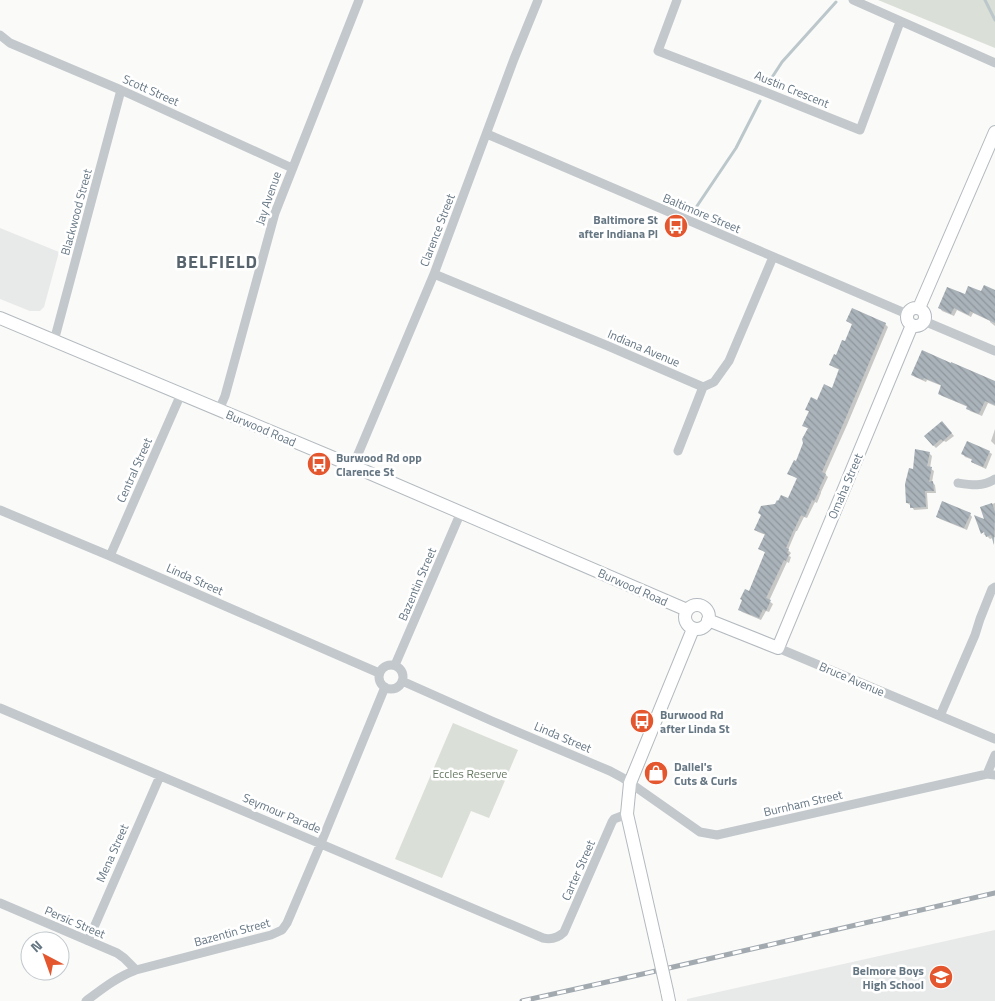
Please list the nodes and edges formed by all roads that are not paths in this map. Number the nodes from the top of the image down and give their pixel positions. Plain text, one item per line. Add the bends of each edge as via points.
1 (359, 0) edge
2 (538, 0) edge
3 (677, 0) edge
4 (853, 0) edge
5 (900, 22) junction
6 (0, 35) edge
7 (995, 63) edge
8 (121, 90) junction
9 (995, 132) edge
10 (487, 134) junction
11 (292, 168) junction
12 (774, 257) junction
13 (434, 274) junction
14 (915, 317) junction
15 (0, 318) edge
16 (54, 341) junction
17 (995, 351) edge
18 (703, 388) junction
19 (181, 394) junction
20 (219, 410) junction
21 (678, 450) dead end
22 (353, 466) junction
23 (995, 479) edge
24 (958, 483) dead end
25 (0, 510) edge
26 (461, 512) junction
27 (110, 556) junction
28 (995, 587) edge
29 (687, 610) junction
30 (708, 620) junction
31 (694, 629) junction
32 (778, 648) junction
33 (395, 666) junction
34 (379, 673) junction
35 (402, 681) junction
36 (385, 687) junction
37 (0, 708) edge
38 (940, 716) junction
39 (995, 739) edge
40 (995, 755) edge
41 (991, 774) edge
42 (160, 776) junction
43 (630, 783) junction
44 (627, 814) junction
45 (321, 843) junction
46 (0, 903) edge
47 (554, 938) joint
48 (88, 940) junction
49 (136, 970) junction
50 (668, 996) edge
51 (86, 1001) edge

1 - 11 street, Jay Avenue
2 - 10 street, Clarence Street
3 - 5 street, Austin Crescent via 658,51 860,130
4 - 5 street
5 - 7 street
6 - 8 street, Scott Street via 10,43
8 - 11 street, Scott Street
8 - 16 street, Blackwood Street
9 - 14 main road, Omaha Street
10 - 12 street, Baltimore Street
10 - 13 street, Clarence Street
11 - 20 street, Jay Avenue via 275,213
12 - 14 street, Baltimore Street
12 - 18 street via 729,361 714,382
13 - 18 street, Indiana Avenue
13 - 22 street, Clarence Street
14 - 17 street, Baltimore Street
14 - 32 main road, Omaha Street
15 - 16 main road, Burwood Road
16 - 19 main road, Burwood Road
18 - 21 street
19 - 20 main road, Burwood Road
19 - 27 street, Central Street
20 - 22 main road, Burwood Road
22 - 26 main road, Burwood Road
23 - 24 street via 974,486
25 - 27 street, Linda Street
26 - 29 main road, Burwood Road
26 - 33 street, Bazentin Street
27 - 34 street, Linda Street
28 - 38 street
29 - 30 main road via 701,606 707,610
29 - 31 main road via 684,618
30 - 31 main road via 702,628
30 - 32 main road, Bruce Avenue
31 - 43 main road
32 - 38 street, Bruce Avenue
33 - 34 street via 384,667
33 - 35 street via 402,674
34 - 36 street
35 - 36 street via 394,688
35 - 43 street, Linda Street via 610,771
36 - 45 street, Bazentin Street
37 - 42 street, Seymour Parade
38 - 39 street, Bruce Avenue
40 - 41 street
41 - 43 street, Burnham Street via 717,835 700,832
42 - 45 street, Seymour Parade
42 - 48 street, Mena Street
43 - 44 main road
44 - 47 street, Carter Street via 612,822 564,932
44 - 50 main road, bridge
45 - 47 street, Seymour Parade via 543,938
45 - 49 street, Bazentin Street via 286,923 278,933
46 - 48 street, Persic Street
48 - 49 street, Persic Street via 117,953
49 - 51 street, Bazentin Street via 123,974

